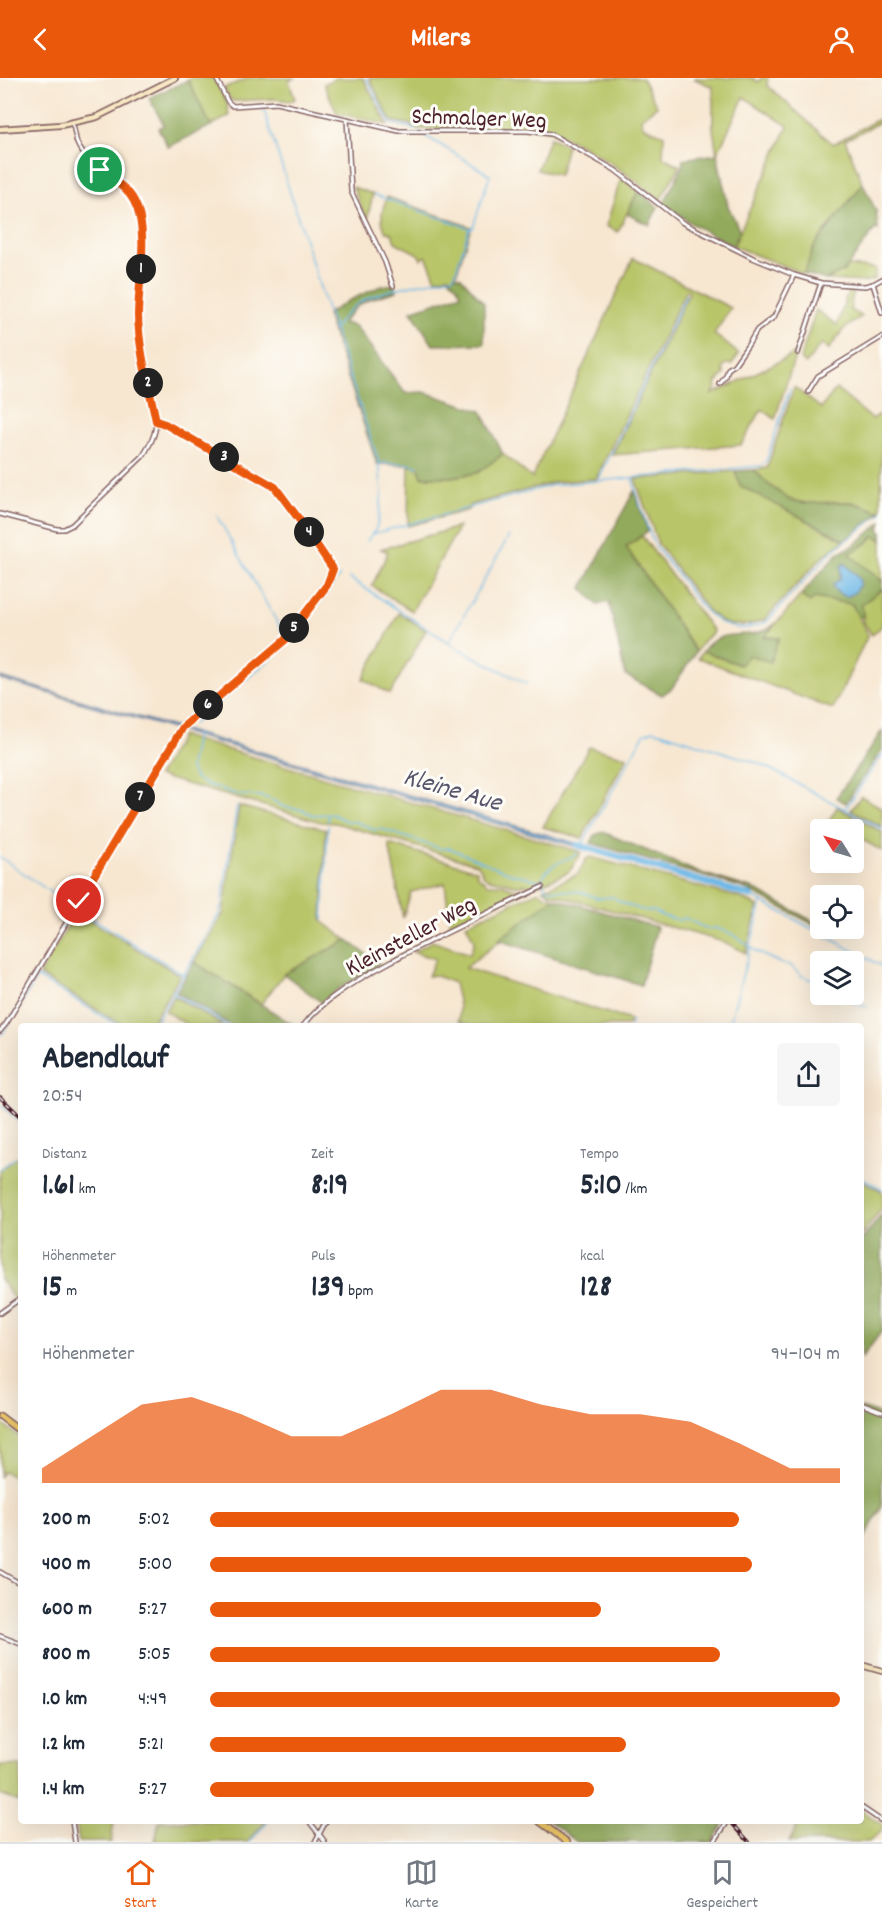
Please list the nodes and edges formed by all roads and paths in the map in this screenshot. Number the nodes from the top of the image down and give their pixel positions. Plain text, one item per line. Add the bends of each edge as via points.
1 (160, 78) edge
2 (176, 78) edge
3 (216, 78) edge
4 (161, 86) junction
5 (346, 119) junction
6 (72, 123) junction
7 (0, 129) edge
8 (794, 275) junction
9 (882, 279) edge
10 (821, 283) junction
11 (873, 284) junction
12 (393, 286) dead end
13 (882, 313) edge
14 (882, 337) edge
15 (798, 353) dead end
16 (720, 384) dead end
17 (808, 392) dead end
18 (156, 421) junction
19 (0, 514) edge
20 (542, 887) dead end
21 (306, 1023) edge
22 (0, 1031) edge
23 (18, 1300) edge
24 (0, 1313) edge
25 (864, 1405) edge
26 (882, 1412) edge
27 (0, 1416) edge
28 (18, 1430) edge
29 (0, 1572) edge
30 (18, 1582) edge
31 (0, 1636) edge
32 (18, 1643) edge
33 (864, 1666) edge
34 (882, 1671) edge
35 (864, 1809) edge
36 (880, 1820) dead end
37 (72, 1824) edge
38 (311, 1824) edge
39 (324, 1824) edge
40 (543, 1824) edge
41 (726, 1824) edge
42 (319, 1834) junction
43 (75, 1842) edge
44 (315, 1842) edge
45 (325, 1842) edge
46 (567, 1842) edge
47 (714, 1842) edge

1 - 4 street
2 - 4 main road
3 - 5 street, Schmalger Weg via 233,106 276,103
4 - 6 main road via 97,117
5 - 8 street, Schmalger Weg via 399,131 552,134 615,170 683,223
5 - 12 street via 351,191
6 - 7 main road
6 - 18 street via 81,151 124,188 134,201 140,220 138,316
8 - 10 street, Schmalger Weg
8 - 16 street via 774,317 757,330
9 - 11 street
10 - 11 street, Schmalger Weg
10 - 15 street
11 - 13 street
14 - 17 street via 818,376
18 - 19 street via 150,446 143,456 72,525 57,529
18 - 22 street via 275,487 333,569 327,585 288,637 183,727
20 - 21 street, Kleinsteller Weg via 382,966 325,1001
23 - 24 street
25 - 26 street
27 - 28 main road
29 - 30 street
31 - 32 street
33 - 34 main road
35 - 36 street
37 - 43 street
38 - 42 street
39 - 42 street
40 - 46 main road
41 - 47 street
42 - 44 street
42 - 45 street

